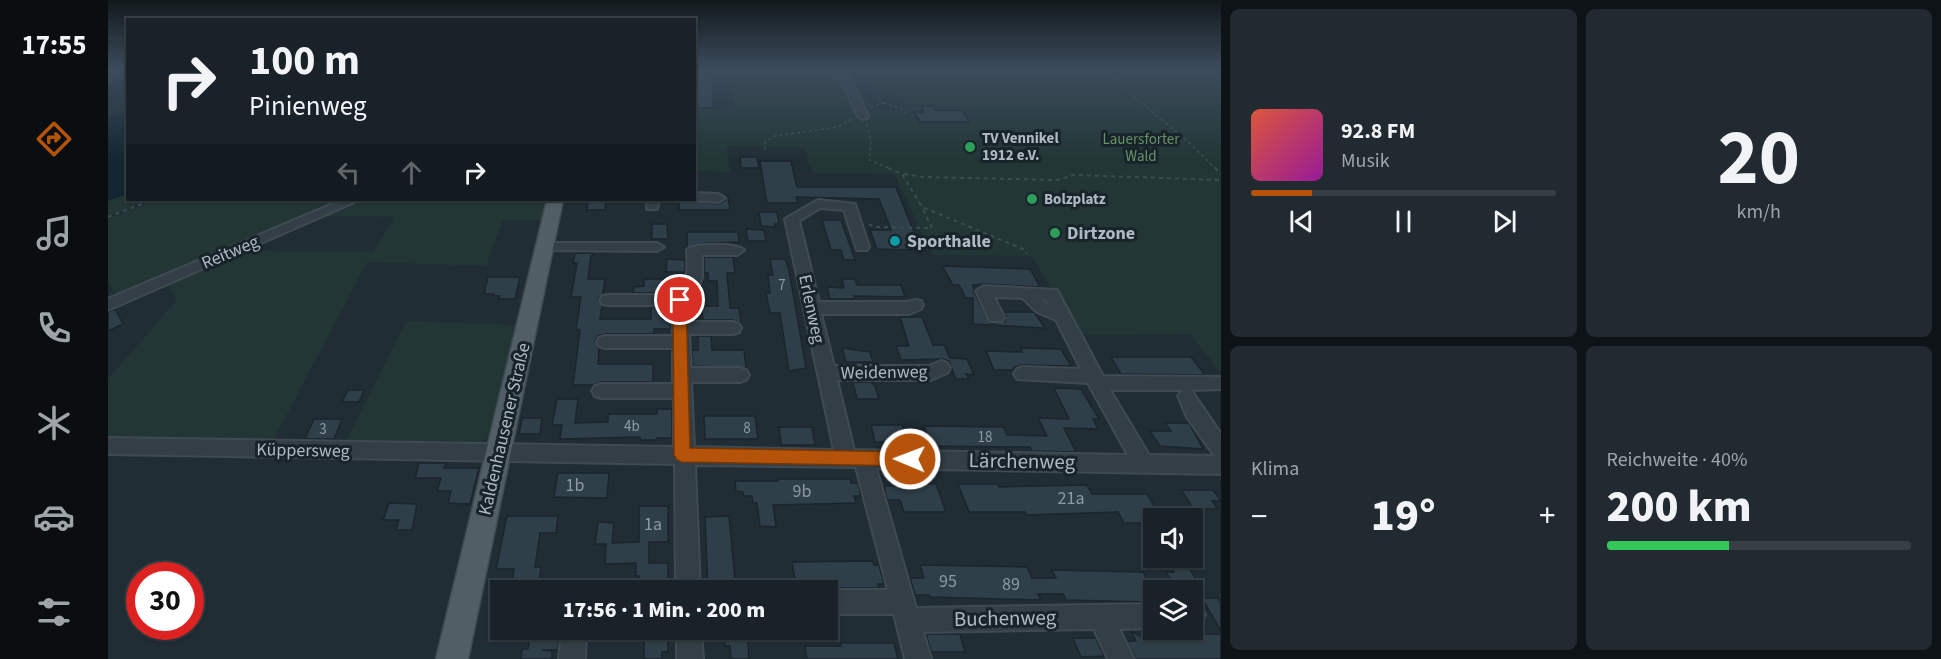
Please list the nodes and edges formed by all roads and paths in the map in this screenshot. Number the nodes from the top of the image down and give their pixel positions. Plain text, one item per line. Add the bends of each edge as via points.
1 (856, 100) edge
2 (881, 100) edge
3 (1138, 100) edge
4 (883, 103) junction
5 (863, 116) junction
6 (875, 116) dead end
7 (907, 116) dead end
8 (765, 150) dead end
9 (902, 174) junction
10 (1221, 174) edge
11 (1221, 180) edge
12 (149, 201) edge
13 (350, 201) edge
14 (555, 201) edge
15 (922, 207) junction
16 (108, 217) edge
17 (854, 224) junction
18 (544, 247) junction
19 (657, 247) dead end
20 (862, 247) dead end
21 (737, 250) dead end
22 (1026, 254) dead end
23 (685, 295) junction
24 (608, 300) dead end
25 (915, 304) dead end
26 (108, 305) edge
27 (812, 308) junction
28 (996, 317) dead end
29 (733, 328) dead end
30 (680, 335) junction
31 (605, 342) dead end
32 (941, 368) dead end
33 (825, 373) junction
34 (1023, 374) dead end
35 (740, 375) dead end
36 (1095, 380) junction
37 (681, 383) junction
38 (1218, 383) dead end
39 (601, 391) dead end
40 (1187, 396) dead end
41 (108, 446) edge
42 (499, 451) junction
43 (682, 455) junction
44 (855, 458) junction
45 (1221, 462) edge
46 (1144, 464) junction
47 (688, 580) edge
48 (838, 604) edge
49 (906, 611) junction
50 (1143, 616) edge
51 (1101, 617) junction
52 (573, 640) edge
53 (689, 640) edge
54 (452, 659) edge
55 (572, 659) edge
56 (690, 659) edge
57 (918, 659) edge
58 (1120, 659) edge

1 - 5 street
2 - 4 path
3 - 10 path
4 - 6 path via 870,106
4 - 7 path via 903,109
5 - 8 path via 838,127 775,136 765,142
5 - 9 path via 871,142 869,160
9 - 11 path via 1057,180 1098,175
9 - 15 path
12 - 16 path
13 - 26 street, Reitweg
14 - 18 main road, Kaldenhausener Straße
15 - 17 path via 932,228
15 - 22 path via 1023,249
17 - 20 street
17 - 27 street, Erlenweg via 850,207 818,204 792,219
18 - 19 street
18 - 42 main road, Kaldenhausener Straße
21 - 23 street via 694,250 695,279
23 - 24 street
23 - 30 street
25 - 27 street via 909,308
27 - 33 street, Erlenweg
28 - 36 street via 984,291 1051,294
29 - 30 street
30 - 31 street
30 - 37 street
32 - 33 street, Weidenweg via 931,373
33 - 44 street, Erlenweg
34 - 36 street
35 - 37 street
36 - 38 street
36 - 46 street
37 - 39 street
37 - 43 street
40 - 45 street, Lärchenweg
41 - 42 street, Küppersweg
42 - 43 street, Lärchenweg
42 - 54 main road, Kaldenhausener Straße
43 - 44 street, Lärchenweg
43 - 47 street
44 - 46 street, Lärchenweg
44 - 49 street, Erlenweg
45 - 46 street, Lärchenweg
48 - 49 street, Buchenweg
49 - 51 street, Buchenweg
49 - 57 street, Erlenweg
50 - 51 street, Buchenweg
51 - 58 street
52 - 55 street
53 - 56 street

